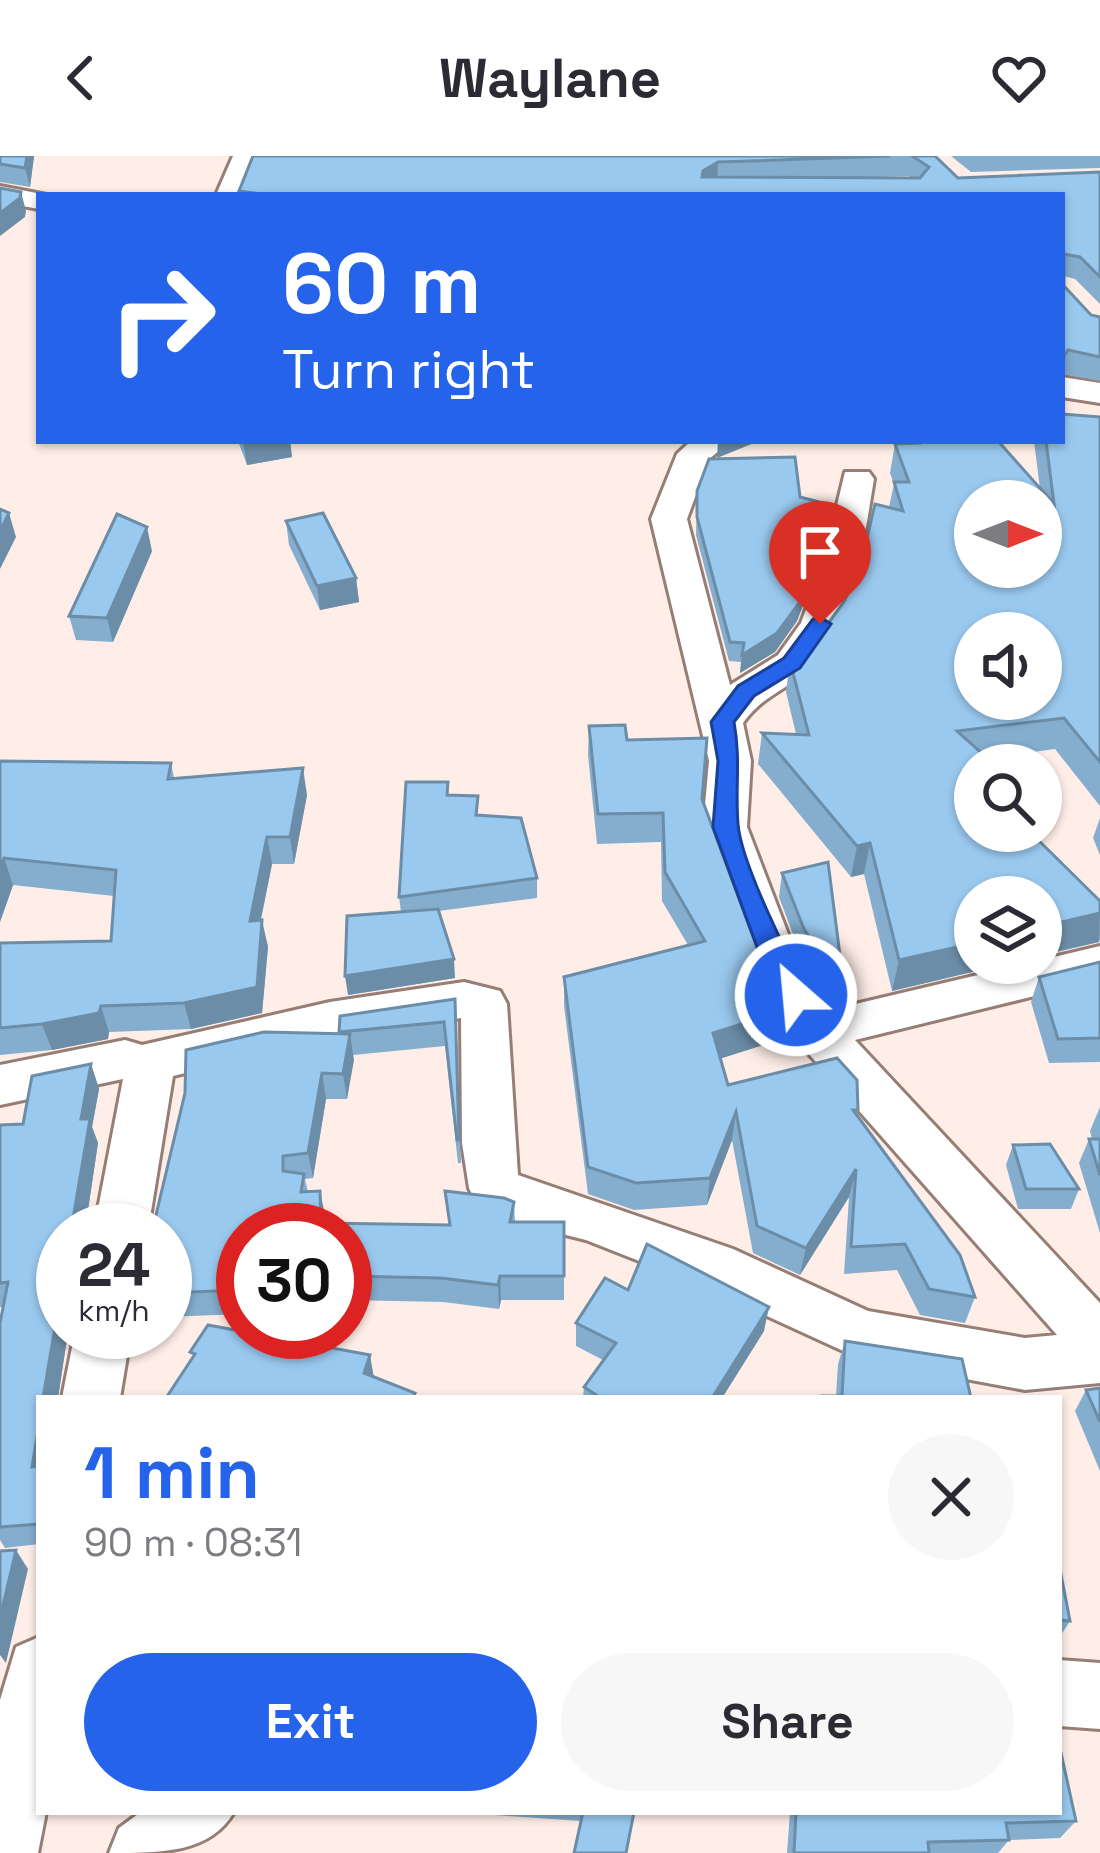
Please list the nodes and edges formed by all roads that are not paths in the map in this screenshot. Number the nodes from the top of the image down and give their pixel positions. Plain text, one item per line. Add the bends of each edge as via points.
1 (246, 156) edge
2 (230, 192) edge
3 (0, 194) edge
4 (36, 200) edge
5 (1065, 387) edge
6 (1100, 393) edge
7 (709, 444) edge
8 (857, 479) dead end
9 (730, 761) junction
10 (1100, 963) edge
11 (818, 1032) junction
12 (142, 1064) junction
13 (0, 1085) edge
14 (126, 1203) edge
15 (1100, 1343) edge
16 (1100, 1357) edge
17 (98, 1359) edge
18 (92, 1395) edge
19 (36, 1685) edge
20 (1062, 1693) edge
21 (1100, 1696) edge
22 (195, 1815) edge
23 (3, 1853) edge
24 (144, 1853) edge

1 - 2 street
3 - 4 street
5 - 6 street
7 - 9 street via 694,454 669,519
8 - 9 street via 820,624 792,663 746,691 722,722
9 - 11 street via 725,827 774,958
10 - 11 street
11 - 15 street
12 - 13 street via 124,1059
12 - 14 street via 149,1073
12 - 16 street via 330,1020 464,1000 484,1004 485,1155 495,1188 715,1266 863,1335 1025,1364
17 - 18 street
19 - 23 street
20 - 21 street
22 - 24 street

